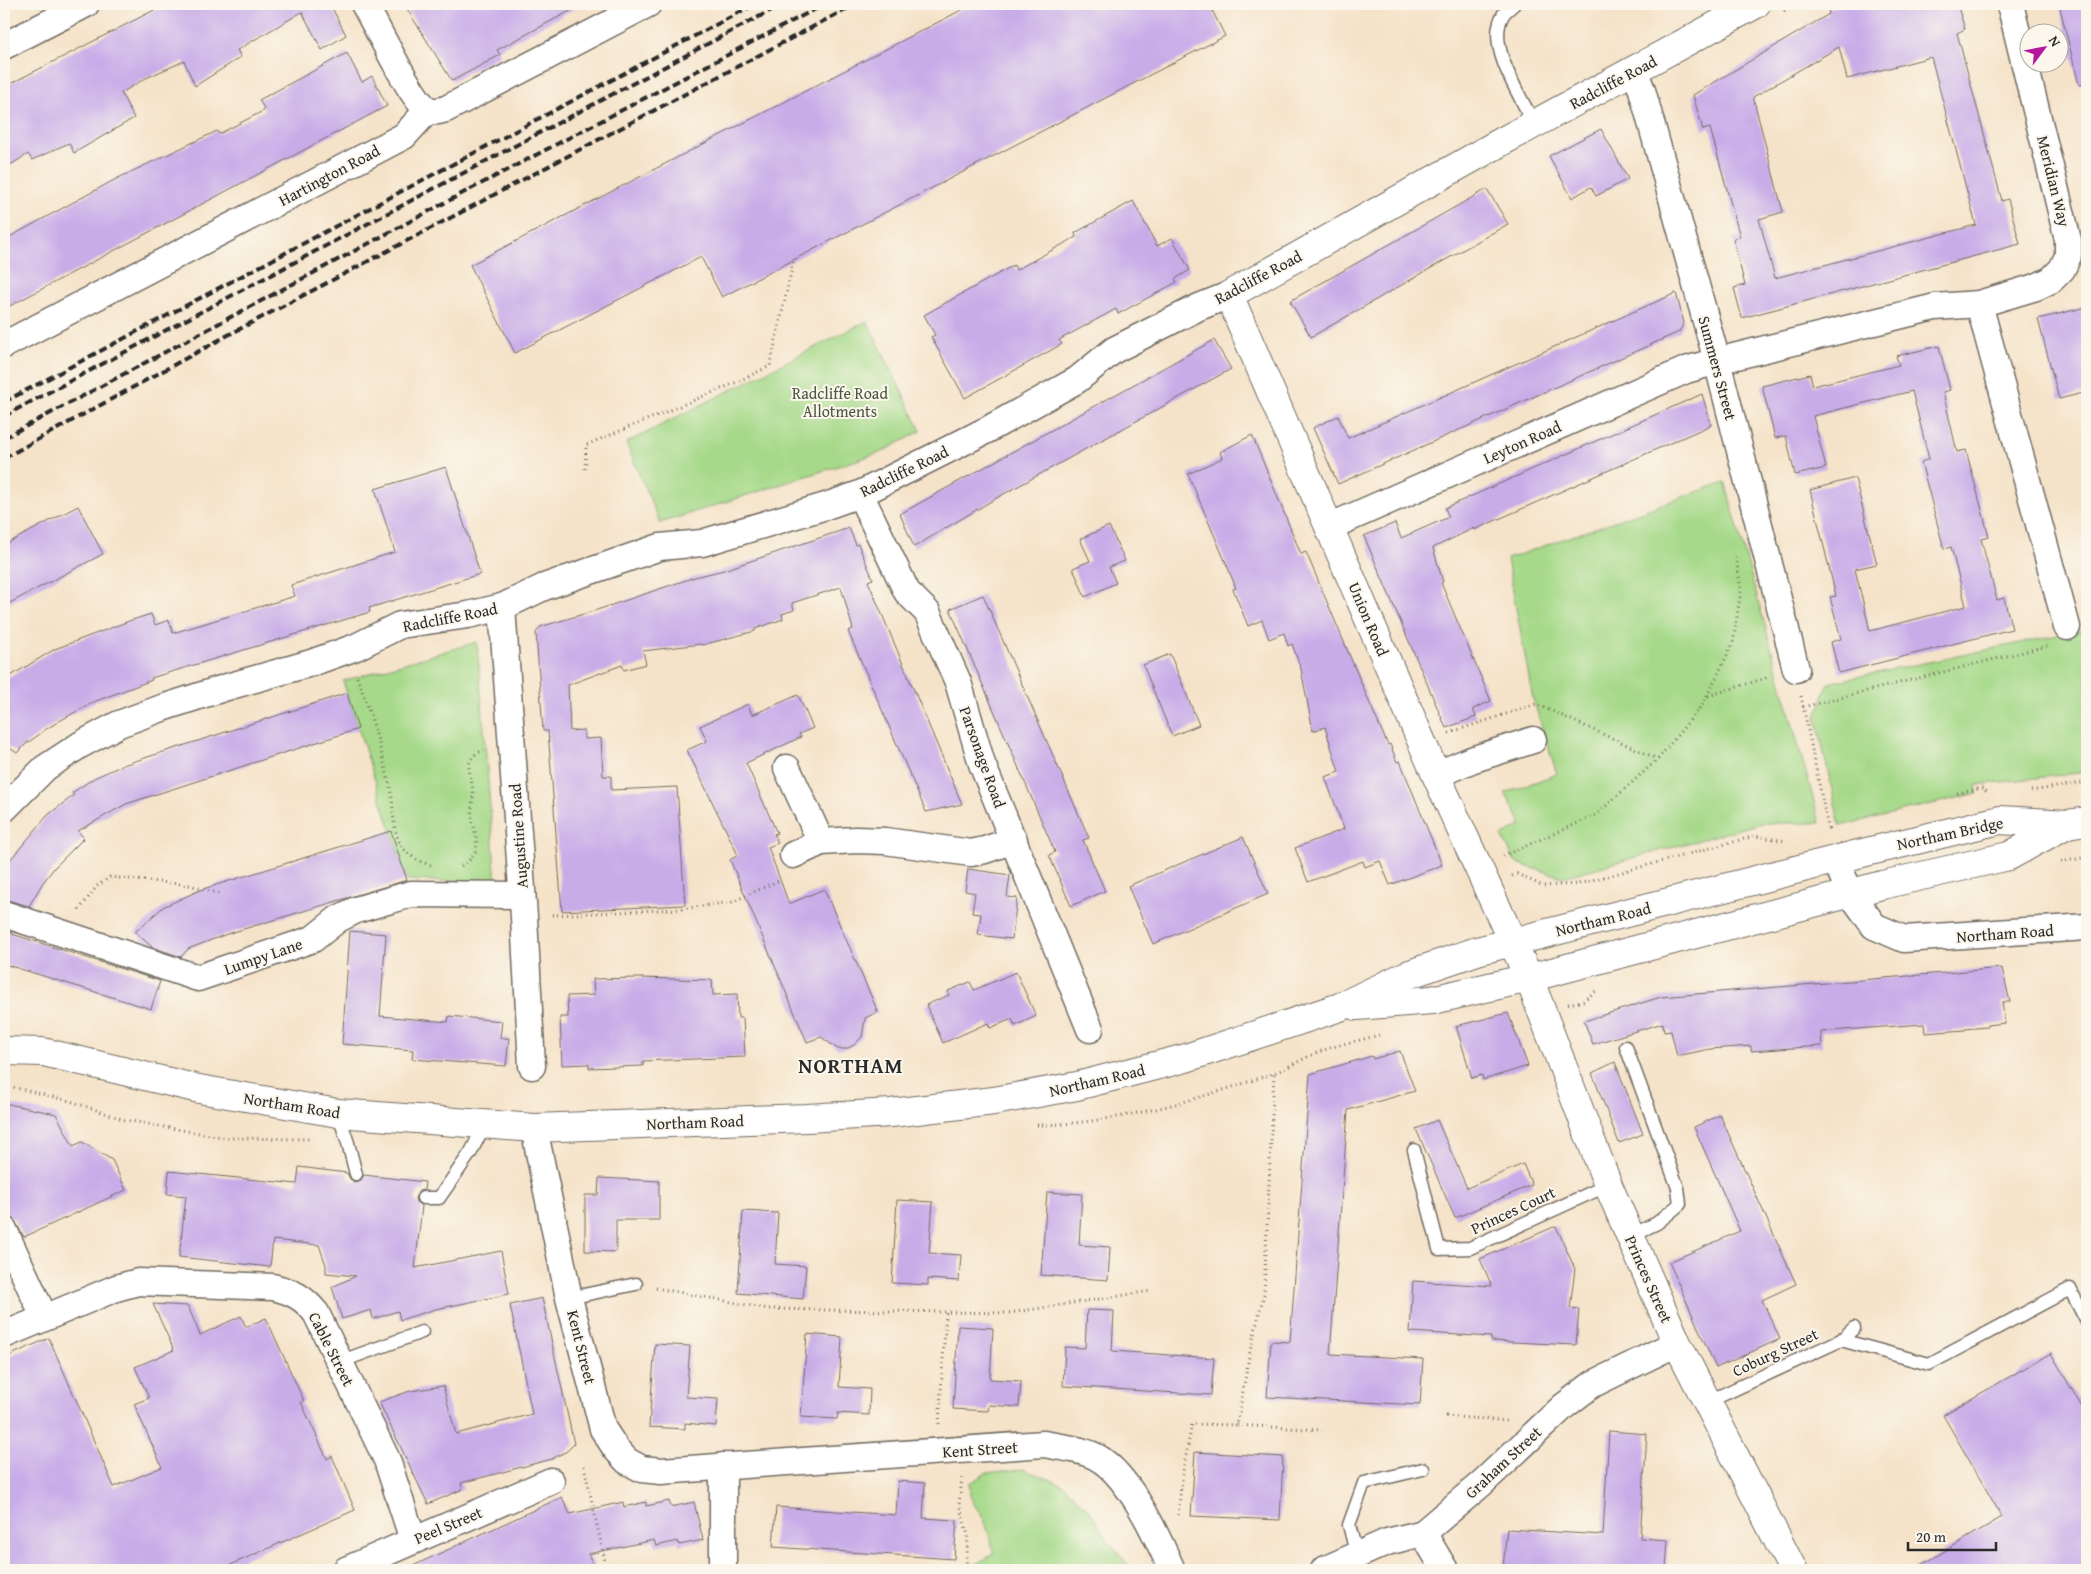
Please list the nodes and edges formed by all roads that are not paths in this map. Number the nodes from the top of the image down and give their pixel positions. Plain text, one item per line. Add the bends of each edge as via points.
1 (86, 4) edge
2 (364, 4) edge
3 (648, 4) edge
4 (1514, 4) edge
5 (1756, 4) edge
6 (2010, 4) edge
7 (4, 46) edge
8 (1634, 70) junction
9 (428, 110) junction
10 (1534, 124) junction
11 (1229, 295) junction
12 (1979, 304) junction
13 (4, 346) edge
14 (1717, 360) junction
15 (860, 494) junction
16 (1329, 527) junction
17 (502, 607) junction
18 (2059, 636) road end
19 (1796, 669) road end
20 (1533, 740) dead end
21 (787, 768) dead end
22 (1436, 775) junction
23 (4, 809) edge
24 (2077, 823) edge
25 (1014, 840) junction
26 (821, 842) junction
27 (1833, 849) junction
28 (793, 855) road end
29 (1851, 894) junction
30 (523, 906) junction
31 (4, 914) edge
32 (2087, 927) edge
33 (1513, 942) junction
34 (1529, 978) junction
35 (1340, 1007) junction
36 (1090, 1029) dead end
37 (4, 1032) edge
38 (1626, 1047) dead end
39 (4, 1051) edge
40 (43, 1052) junction
41 (532, 1066) dead end
42 (338, 1113) junction
43 (485, 1124) junction
44 (534, 1128) junction
45 (1414, 1150) dead end
46 (356, 1174) dead end
47 (1608, 1185) junction
48 (423, 1198) dead end
49 (4, 1230) edge
50 (1630, 1236) junction
51 (636, 1284) road end
52 (569, 1298) junction
53 (44, 1317) junction
54 (2087, 1322) edge
55 (1854, 1328) dead end
56 (422, 1332) dead end
57 (4, 1335) edge
58 (1841, 1340) junction
59 (1677, 1343) junction
60 (339, 1362) junction
61 (1707, 1402) junction
62 (724, 1466) junction
63 (1423, 1470) dead end
64 (551, 1481) road end
65 (1423, 1533) junction
66 (413, 1540) junction
67 (1357, 1556) junction
68 (1168, 1562) edge
69 (346, 1570) edge
70 (723, 1570) edge
71 (1324, 1570) edge
72 (1445, 1570) edge
73 (1793, 1570) edge

1 - 7 street
2 - 9 street via 415,96
3 - 9 street via 446,109
4 - 10 lane via 1503,14 1497,43
5 - 8 main road, Radcliffe Road
6 - 12 street, Meridian Way via 2068,240 2068,256 2062,269 2051,280 2036,288
8 - 10 main road, Radcliffe Road
8 - 14 street, Summers Street
9 - 13 street, Hartington Road via 404,136
10 - 11 main road, Radcliffe Road
11 - 15 street, Radcliffe Road via 1114,350 1068,385
11 - 16 main road, Union Road
12 - 14 street, Meridian Way via 1936,307
12 - 18 street
14 - 16 street, Leyton Road via 1686,370
14 - 19 street, Summers Street
15 - 17 street, Radcliffe Road via 702,544 660,547 544,587
15 - 25 street, Parsonage Road via 908,592 926,612 958,682 982,764
16 - 22 main road, Union Road
17 - 23 street, Radcliffe Road via 400,625 348,650 119,724 45,768
17 - 30 street, Augustine Road
20 - 22 street
21 - 26 street
22 - 33 main road, Union Road
24 - 27 main road, Northam Bridge via 2000,820
24 - 29 main road, Northam Bridge via 2010,856
25 - 26 street via 971,852 885,841
25 - 36 street, Parsonage Road
26 - 28 street
27 - 29 street, Northam Road
27 - 33 main road, Northam Road
29 - 32 street, Northam Road via 1874,926 1904,939
29 - 34 main road, Northam Road
30 - 31 street, Lumpy Lane via 411,894 356,910 338,919 313,939 198,978
30 - 41 street, Augustine Road
33 - 34 main road, Union Road
33 - 35 main road, Northam Road via 1426,967
34 - 35 main road, Northam Road via 1432,1000
34 - 47 main road, Princes Street
35 - 44 main road, Northam Road via 1186,1058 1077,1086 994,1101 816,1118
37 - 40 main road, Northam Road
38 - 50 lane via 1678,1188 1680,1204 1657,1223
39 - 40 main road, Northam Road
40 - 42 main road, Northam Road via 190,1087
42 - 43 main road, Northam Road
42 - 46 lane
43 - 44 main road, Northam Road
43 - 48 lane via 471,1152 439,1198
44 - 52 street, Kent Street
45 - 47 lane, Princes Court via 1439,1249 1470,1248
47 - 50 main road, Princes Street
49 - 53 street
50 - 59 main road, Princes Street
51 - 52 lane
52 - 62 street, Kent Street via 603,1429 627,1461 642,1469 661,1471
53 - 57 street, Cable Street
53 - 60 street, Cable Street via 138,1282 273,1287 306,1300 316,1313
54 - 58 lane via 2070,1289 1929,1364
55 - 58 lane, Coburg Street
56 - 60 lane
58 - 61 lane, Coburg Street
59 - 61 main road, Princes Street
59 - 65 street, Graham Street via 1593,1384 1564,1406
60 - 66 street, Cable Street via 387,1460
61 - 73 main road, Princes Street
62 - 68 street, Kent Street via 1044,1444 1090,1454 1116,1472 1140,1506
62 - 70 street
63 - 67 lane via 1364,1483 1349,1525
64 - 66 street, Peel Street
65 - 67 street, Graham Street via 1387,1542
65 - 72 street
66 - 69 street, Peel Street
67 - 71 street, Graham Street

